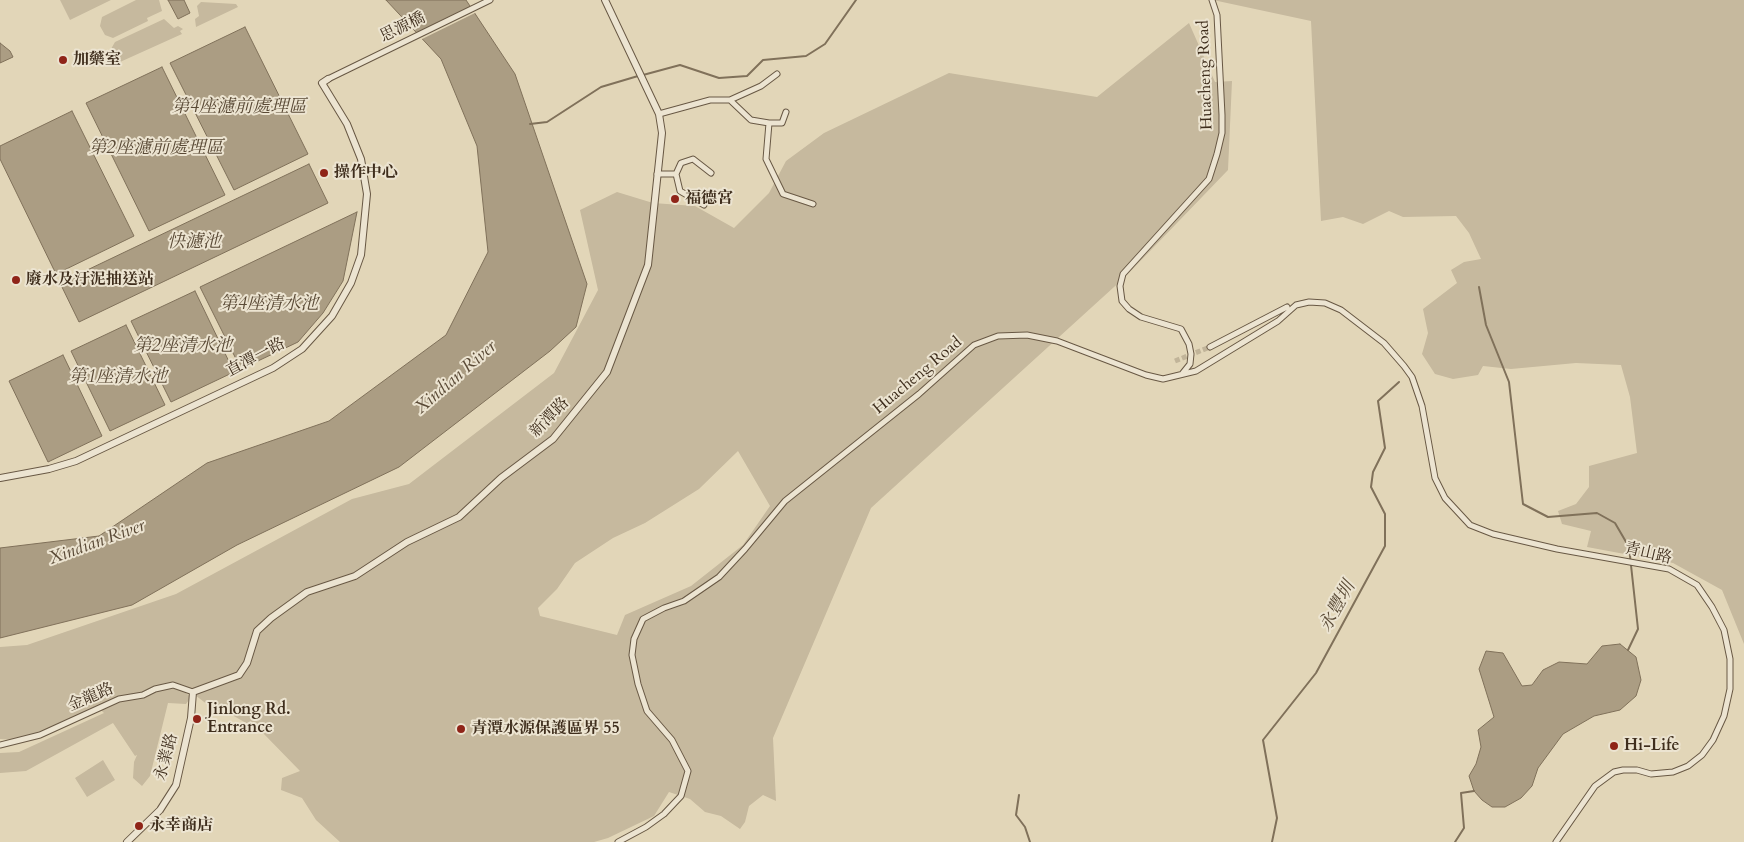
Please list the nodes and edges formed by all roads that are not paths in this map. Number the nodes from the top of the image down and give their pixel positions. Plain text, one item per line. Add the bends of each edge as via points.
1 (490, 0) edge
2 (606, 0) edge
3 (1212, 0) edge
4 (777, 74) dead end
5 (328, 79) joint
6 (730, 100) junction
7 (786, 112) dead end
8 (659, 114) junction
9 (769, 123) junction
10 (711, 173) dead end
11 (658, 174) junction
12 (676, 174) junction
13 (813, 204) dead end
14 (704, 205) dead end
15 (1287, 307) dead end
16 (1210, 347) tunnel mouth
17 (1182, 374) junction
18 (0, 478) edge
19 (193, 692) junction
20 (0, 745) edge
21 (127, 842) edge
22 (618, 842) edge
23 (1556, 842) edge

1 - 5 street, 思源橋
2 - 8 street, 新潭路
3 - 17 street, Huacheng Road via 1217,15 1222,115 1222,133 1215,162 1209,179 1129,266 1120,286 1122,301 1129,309 1141,317 1180,329 1191,354 1190,364
4 - 6 street via 761,86
5 - 18 street, 直潭一路 via 322,83 347,124 360,159 367,194 362,255 332,316 302,349 273,368 76,461
6 - 8 street via 710,100
6 - 9 street via 750,120
7 - 9 street via 782,123
8 - 11 street, 新潭路 via 662,134
9 - 13 street via 766,159 783,194
10 - 12 street via 693,159 681,163
11 - 12 street
11 - 19 street, 新潭路 via 648,265 636,302 607,372 553,439 501,478 459,517 406,542 355,576 307,592 257,631 247,663 239,676
12 - 14 street via 680,191
15 - 16 street
17 - 22 street, Huacheng Road via 1163,379 1146,375 1057,341 1026,335 998,336 974,345 919,394 785,501 719,577 684,601 642,619 632,655 638,684 647,711 672,740 688,772 681,796 664,814
17 - 23 street, 青山路 via 1196,371 1278,321 1296,306 1309,302 1325,303 1341,310 1384,343 1412,377 1422,406 1435,478 1444,498 1470,525 1492,534 1669,569 1697,585 1724,630 1730,659 1730,689 1724,716 1713,740 1702,755 1673,772 1614,772 1594,786
19 - 20 street, 金龍路 via 173,685 155,689 143,695 119,699 40,735
19 - 21 street, 永業路 via 191,718 176,785 160,810

